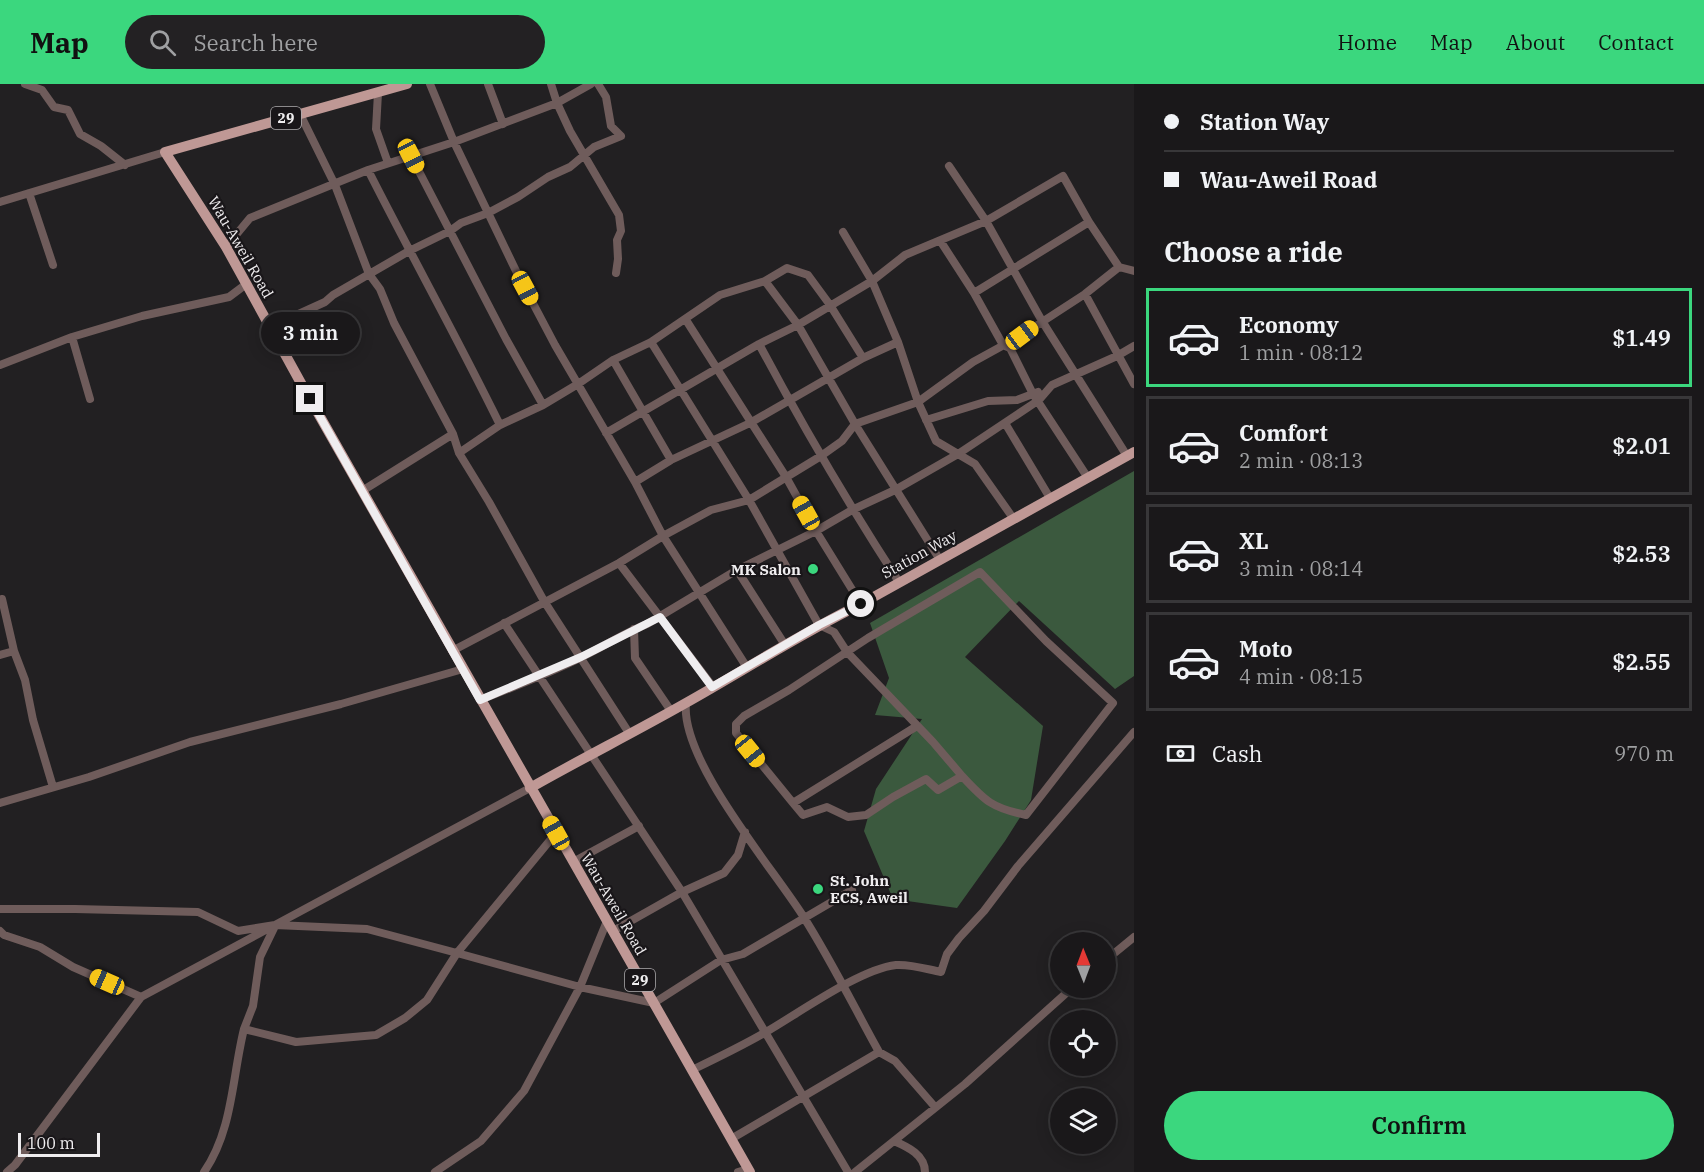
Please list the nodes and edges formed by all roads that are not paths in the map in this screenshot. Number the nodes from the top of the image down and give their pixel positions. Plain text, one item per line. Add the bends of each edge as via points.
1 (25, 84) edge
2 (407, 84) edge
3 (430, 84) edge
4 (488, 84) edge
5 (551, 84) edge
6 (591, 84) edge
7 (598, 84) edge
8 (378, 93) junction
9 (557, 104) junction
10 (300, 114) junction
11 (503, 124) junction
12 (454, 142) junction
13 (165, 152) junction
14 (585, 153) junction
15 (411, 156) junction
16 (388, 163) junction
17 (125, 165) junction
18 (949, 166) dead end
19 (368, 170) junction
20 (335, 184) junction
21 (29, 193) junction
22 (0, 202) edge
23 (488, 213) junction
24 (986, 221) junction
25 (1089, 222) junction
26 (450, 231) junction
27 (843, 232) dead end
28 (941, 242) junction
29 (226, 247) junction
30 (409, 251) junction
31 (53, 265) dead end
32 (1119, 267) junction
33 (1012, 269) junction
34 (1134, 271) edge
35 (616, 273) dead end
36 (369, 274) junction
37 (765, 281) junction
38 (872, 281) junction
39 (245, 285) junction
40 (974, 293) junction
41 (1084, 294) junction
42 (830, 305) junction
43 (686, 320) junction
44 (1042, 321) junction
45 (798, 325) junction
46 (270, 327) junction
47 (72, 337) junction
48 (651, 342) junction
49 (898, 342) junction
50 (759, 344) junction
51 (1003, 345) junction
52 (1134, 346) edge
53 (1117, 356) junction
54 (863, 358) junction
55 (613, 360) junction
56 (0, 365) edge
57 (717, 368) junction
58 (1076, 376) junction
59 (828, 378) junction
60 (578, 384) junction
61 (1134, 384) edge
62 (682, 389) junction
63 (1036, 397) junction
64 (90, 399) dead end
65 (789, 400) junction
66 (918, 402) junction
67 (543, 405) junction
68 (644, 411) junction
69 (926, 420) junction
70 (750, 423) junction
71 (1005, 423) junction
72 (855, 424) junction
73 (500, 425) junction
74 (606, 433) junction
75 (453, 434) junction
76 (713, 441) junction
77 (459, 453) junction
78 (958, 454) junction
79 (1131, 454) edge
80 (821, 456) junction
81 (671, 460) junction
82 (786, 477) junction
83 (1088, 478) junction
84 (635, 482) junction
85 (895, 490) junction
86 (362, 491) junction
87 (1050, 498) junction
88 (749, 500) junction
89 (852, 510) junction
90 (1013, 518) junction
91 (816, 531) junction
92 (663, 536) junction
93 (777, 551) junction
94 (940, 560) junction
95 (618, 563) junction
96 (737, 570) junction
97 (899, 582) junction
98 (700, 592) junction
99 (3, 599) dead end
100 (544, 601) junction
101 (861, 604) junction
102 (660, 617) junction
103 (504, 623) junction
104 (819, 625) junction
105 (634, 629) junction
106 (785, 645) junction
107 (14, 651) junction
108 (452, 651) junction
109 (847, 652) junction
110 (0, 655) edge
111 (581, 657) junction
112 (746, 666) junction
113 (463, 669) junction
114 (540, 676) junction
115 (712, 687) junction
116 (480, 700) junction
117 (686, 703) junction
118 (671, 711) junction
119 (917, 726) junction
120 (1134, 732) edge
121 (629, 733) junction
122 (591, 753) junction
123 (962, 776) junction
124 (53, 787) junction
125 (531, 788) junction
126 (0, 803) edge
127 (792, 803) junction
128 (639, 826) junction
129 (745, 832) junction
130 (556, 833) junction
131 (573, 862) junction
132 (852, 890) dead end
133 (682, 892) junction
134 (0, 909) edge
135 (804, 917) junction
136 (607, 921) junction
137 (275, 925) junction
138 (0, 931) edge
139 (613, 932) junction
140 (1134, 937) edge
141 (1116, 952) edge
142 (457, 953) junction
143 (721, 960) junction
144 (580, 987) junction
145 (842, 987) junction
146 (141, 997) junction
147 (1060, 998) edge
148 (654, 1003) junction
149 (244, 1029) junction
150 (765, 1033) junction
151 (879, 1052) junction
152 (692, 1070) junction
153 (803, 1098) junction
154 (935, 1107) junction
155 (731, 1139) junction
156 (894, 1141) junction
157 (924, 1168) edge
158 (745, 1171) edge
159 (7, 1172) edge
160 (204, 1172) edge
161 (435, 1172) edge
162 (848, 1172) edge
163 (855, 1172) edge
164 (932, 1172) edge

1 - 17 street via 42,90 54,107 68,110 80,134
2 - 8 main road, 29
3 - 12 street
4 - 11 street
5 - 9 street
6 - 9 street
7 - 14 street via 606,97 611,126 621,136
8 - 10 main road, 29
8 - 16 street via 375,129
9 - 11 street
9 - 14 street
10 - 13 main road, 29
10 - 20 street
11 - 12 street
12 - 15 street
12 - 23 street
13 - 17 street
13 - 29 main road, Wau-Aweil Road / 29
14 - 23 street via 570,167
14 - 35 street via 619,215
15 - 16 street
15 - 26 street
16 - 19 street
17 - 21 street
18 - 24 street
19 - 20 street
19 - 30 street
20 - 29 street via 250,218
20 - 36 street
21 - 22 street
21 - 31 street
23 - 26 street
23 - 60 street
24 - 25 street via 1063,176
24 - 28 street
24 - 33 street
25 - 32 street
25 - 33 street
26 - 30 street
26 - 67 street
27 - 38 street
28 - 38 street via 905,255
28 - 40 street
29 - 39 main road, Wau-Aweil Road / 29
30 - 36 street
30 - 73 street
32 - 34 street
32 - 41 street
33 - 40 street
33 - 44 street
36 - 46 street via 325,302
36 - 75 street
37 - 42 street via 787,268 808,275
37 - 43 street via 720,296
37 - 45 street
38 - 42 street
38 - 49 street
39 - 46 main road, Wau-Aweil Road / 29
39 - 47 street via 229,297 142,316
40 - 51 street
41 - 44 street
41 - 53 street
42 - 45 street
42 - 54 street
43 - 48 street
43 - 57 street
44 - 51 street
44 - 58 street
45 - 50 street
45 - 59 street
46 - 86 main road, Wau-Aweil Road / 29
47 - 56 street
47 - 64 street
48 - 55 street
48 - 62 street
49 - 54 street
49 - 66 street
50 - 57 street
50 - 65 street
51 - 63 street via 1010,348
51 - 66 street
52 - 53 street
53 - 58 street
53 - 61 street
54 - 59 street
55 - 60 street
55 - 68 street
57 - 62 street
57 - 70 street
58 - 63 street via 1052,385
58 - 79 street
59 - 65 street
59 - 72 street
60 - 67 street
60 - 74 street
62 - 68 street
62 - 76 street
63 - 69 street via 988,401
63 - 71 street
63 - 83 street
65 - 70 street
65 - 80 street
66 - 69 street
66 - 72 street
67 - 73 street
68 - 74 street
68 - 81 street
69 - 78 street via 936,441
70 - 76 street
70 - 82 street
71 - 78 street
71 - 87 street
72 - 80 street via 842,441
72 - 85 street
73 - 77 street
74 - 84 street
75 - 77 street
75 - 86 street
76 - 81 street
76 - 88 street
77 - 100 street
78 - 85 street
78 - 90 street via 975,464
79 - 83 main road, Station Way
80 - 82 street
80 - 89 street
81 - 84 street
82 - 88 street
82 - 91 street
83 - 87 main road, Station Way
84 - 92 street
85 - 89 street
85 - 94 street
86 - 108 main road, Wau-Aweil Road / 29
87 - 90 main road, Station Way
88 - 92 street via 711,510
88 - 93 street
89 - 91 street
89 - 97 street
90 - 94 main road, Station Way
91 - 93 street
91 - 101 street
92 - 95 street
92 - 98 street
93 - 96 street
93 - 104 street
94 - 97 main road, Station Way
95 - 100 street
95 - 102 street
96 - 98 street
96 - 106 street
97 - 101 main road, Station Way
98 - 102 street
98 - 112 street
99 - 107 street
100 - 103 street
100 - 111 street
101 - 104 main road, Station Way
102 - 105 street
102 - 115 street
103 - 108 street
103 - 114 street
104 - 106 main road, Station Way
104 - 109 street via 834,632
105 - 111 street
105 - 118 street via 635,658
106 - 112 main road, Station Way
107 - 110 street
107 - 124 street
108 - 113 main road, Wau-Aweil Road / 29
109 - 119 street
109 - 123 street via 980,572 1113,703 1026,815 1002,810
109 - 127 street via 736,724 736,733
111 - 114 street
111 - 121 street
112 - 115 main road, Station Way
113 - 116 main road, Wau-Aweil Road / 29
113 - 124 street via 190,742
114 - 116 street
114 - 122 street
115 - 117 main road, Station Way
116 - 125 main road, Wau-Aweil Road / 29
117 - 118 main road, Station Way
117 - 129 street via 693,745
118 - 121 main road, Station Way
119 - 123 street
119 - 127 street
120 - 145 street via 959,938 947,954 941,972 894,965
121 - 122 main road, Station Way
122 - 125 main road, Station Way
122 - 128 street
123 - 127 street via 938,790 926,779 866,815 848,817 827,807 803,815
124 - 126 street
125 - 130 main road, Wau-Aweil Road / 29
125 - 137 street
128 - 131 street
128 - 133 street
129 - 133 street via 738,855 724,873
129 - 135 street
130 - 131 main road, Wau-Aweil Road / 29
130 - 142 street
131 - 136 main road, Wau-Aweil Road / 29
132 - 135 street
133 - 139 street
133 - 143 street
134 - 137 street via 198,912 238,931
135 - 143 street via 743,954
135 - 145 street
136 - 139 main road, Wau-Aweil Road / 29
136 - 144 street
137 - 142 street via 367,929
137 - 146 street
137 - 149 street via 260,957 253,1006
138 - 146 street
139 - 148 main road, Wau-Aweil Road / 29
140 - 141 street
142 - 144 street
142 - 149 street via 427,1000 376,1035 296,1042
143 - 148 street
143 - 150 street
144 - 148 street
144 - 161 street via 524,1091 481,1141
145 - 150 street
145 - 151 street
146 - 159 street
147 - 154 street
148 - 152 main road, Wau-Aweil Road / 29
149 - 160 street via 227,1118
150 - 152 street
150 - 153 street
151 - 153 street
151 - 154 street via 895,1061
152 - 155 main road, Wau-Aweil Road / 29
153 - 155 street
153 - 162 street
154 - 156 street
155 - 158 main road, Wau-Aweil Road / 29
156 - 157 street via 916,1152
156 - 163 street
157 - 164 street

